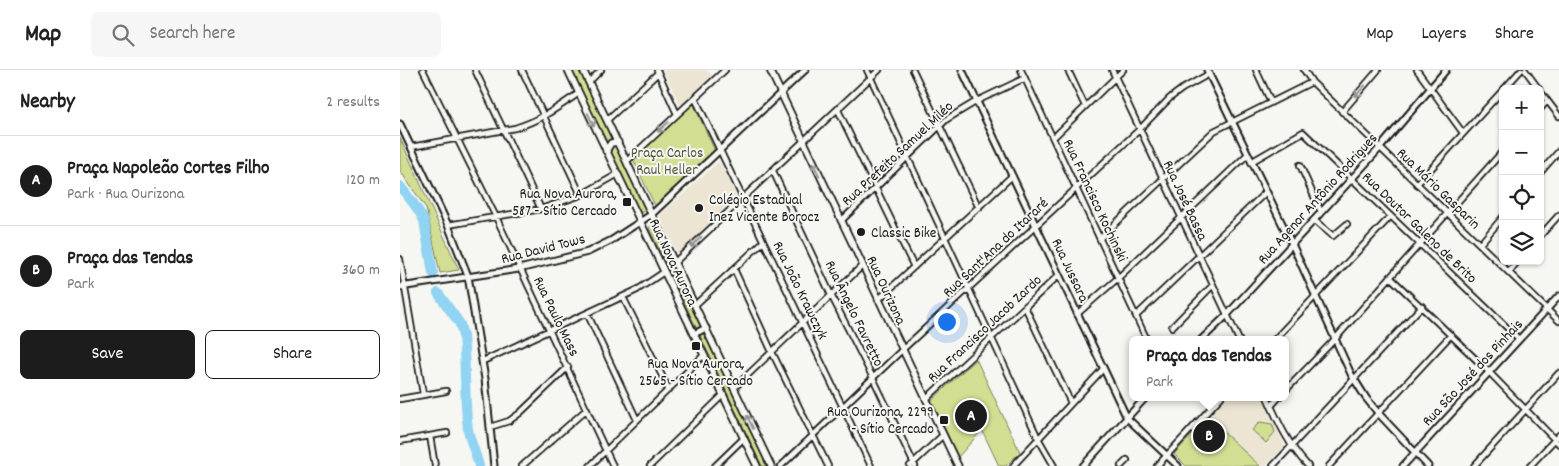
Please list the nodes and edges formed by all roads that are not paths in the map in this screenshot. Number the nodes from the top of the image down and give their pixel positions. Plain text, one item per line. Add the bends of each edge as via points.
1 (423, 70) edge
2 (475, 70) edge
3 (522, 70) edge
4 (568, 70) edge
5 (583, 70) edge
6 (601, 70) edge
7 (725, 70) edge
8 (770, 70) edge
9 (806, 70) edge
10 (867, 70) edge
11 (879, 70) edge
12 (913, 70) edge
13 (962, 70) edge
14 (1021, 70) edge
15 (1068, 70) edge
16 (1112, 70) edge
17 (1124, 70) edge
18 (1256, 70) edge
19 (1304, 70) edge
20 (1378, 70) edge
21 (1417, 70) edge
22 (1446, 70) edge
23 (1523, 70) edge
24 (657, 72) edge
25 (1208, 72) edge
26 (1116, 77) junction
27 (871, 78) junction
28 (1025, 78) junction
29 (589, 82) junction
30 (1312, 82) junction
31 (1508, 85) edge
32 (1535, 85) edge
33 (1430, 88) junction
34 (579, 93) junction
35 (781, 93) junction
36 (1499, 94) edge
37 (1544, 96) edge
38 (695, 98) junction
39 (1547, 100) junction
40 (977, 101) junction
41 (1271, 102) junction
42 (1544, 104) edge
43 (1085, 106) junction
44 (838, 110) junction
45 (1342, 112) junction
46 (677, 114) junction
47 (1559, 116) edge
48 (544, 117) junction
49 (607, 120) junction
50 (1232, 121) junction
51 (400, 124) edge
52 (940, 127) junction
53 (504, 130) junction
54 (612, 130) junction
55 (1139, 130) junction
56 (1463, 133) junction
57 (457, 138) junction
58 (600, 138) junction
59 (1053, 138) junction
60 (618, 142) junction
61 (804, 142) junction
62 (411, 147) junction
63 (1379, 149) junction
64 (606, 151) junction
65 (1559, 151) edge
66 (720, 152) junction
67 (1248, 154) junction
68 (1499, 156) edge
69 (908, 157) junction
70 (627, 161) junction
71 (1251, 162) junction
72 (1300, 165) dead end
73 (1544, 168) edge
74 (773, 171) junction
75 (618, 174) junction
76 (1012, 176) junction
77 (1163, 179) junction
78 (1351, 179) junction
79 (1418, 184) junction
80 (876, 188) junction
81 (1076, 188) junction
82 (1266, 192) junction
83 (581, 195) junction
84 (743, 199) junction
85 (979, 208) junction
86 (541, 209) junction
87 (1321, 212) junction
88 (652, 214) junction
89 (1448, 214) junction
90 (1559, 215) edge
91 (496, 217) junction
92 (1180, 217) junction
93 (1390, 217) junction
94 (1314, 220) junction
95 (1500, 220) edge
96 (641, 221) junction
97 (841, 221) junction
98 (1347, 224) dead end
99 (448, 225) junction
100 (1036, 226) junction
101 (1544, 232) edge
102 (1100, 238) junction
103 (946, 239) junction
104 (764, 242) junction
105 (1292, 244) junction
106 (1480, 244) junction
107 (1419, 245) junction
108 (1199, 256) junction
109 (400, 259) edge
110 (675, 262) junction
111 (1515, 265) edge
112 (862, 266) junction
113 (914, 268) junction
114 (519, 269) junction
115 (734, 270) junction
116 (664, 272) junction
117 (1509, 272) junction
118 (1059, 275) junction
119 (468, 276) junction
120 (1390, 277) junction
121 (1118, 278) junction
122 (1213, 285) junction
123 (402, 286) edge
124 (969, 288) junction
125 (831, 295) junction
126 (1559, 296) edge
127 (622, 297) junction
128 (1315, 297) junction
129 (878, 300) junction
130 (695, 305) junction
131 (1422, 306) junction
132 (1025, 307) junction
133 (1547, 309) junction
134 (587, 313) junction
135 (1077, 314) junction
136 (1226, 315) junction
137 (1136, 316) junction
138 (1559, 321) edge
139 (803, 322) junction
140 (1172, 327) dead end
141 (706, 328) junction
142 (550, 332) junction
143 (694, 334) junction
144 (1451, 335) junction
145 (1145, 336) edge
146 (1205, 336) edge
147 (1237, 336) edge
148 (1278, 336) edge
149 (992, 337) junction
150 (1335, 339) junction
151 (1519, 339) junction
152 (902, 350) junction
153 (772, 352) junction
154 (704, 355) junction
155 (483, 362) junction
156 (568, 367) junction
157 (1103, 369) junction
158 (1489, 372) junction
159 (1559, 373) edge
160 (873, 378) junction
161 (1354, 379) junction
162 (1289, 386) edge
163 (734, 388) junction
164 (669, 390) junction
165 (446, 391) dead end
166 (423, 394) junction
167 (723, 395) junction
168 (400, 399) edge
169 (926, 399) junction
170 (1142, 401) edge
171 (1217, 401) edge
172 (1268, 401) edge
173 (1275, 401) edge
174 (1071, 404) junction
175 (1271, 406) junction
176 (844, 407) junction
177 (1525, 408) junction
178 (587, 409) junction
179 (1378, 414) junction
180 (1127, 418) junction
181 (638, 420) junction
182 (490, 427) junction
183 (447, 433) dead end
184 (813, 435) junction
185 (943, 435) junction
186 (430, 436) junction
187 (1557, 437) edge
188 (744, 438) junction
189 (1038, 438) junction
190 (400, 441) edge
191 (1559, 444) edge
192 (1292, 446) junction
193 (605, 451) junction
194 (1414, 453) junction
195 (1167, 455) junction
196 (1127, 460) dead end
197 (913, 465) edge
198 (435, 466) edge
199 (494, 466) edge
200 (522, 466) edge
201 (590, 466) edge
202 (613, 466) edge
203 (650, 466) edge
204 (715, 466) edge
205 (757, 466) edge
206 (771, 466) edge
207 (781, 466) edge
208 (828, 466) edge
209 (871, 466) edge
210 (958, 466) edge
211 (1013, 466) edge
212 (1054, 466) edge
213 (1083, 466) edge
214 (1121, 466) edge
215 (1157, 466) edge
216 (1178, 466) edge
217 (1272, 466) edge
218 (1308, 466) edge
219 (1329, 466) edge
220 (1403, 466) edge
221 (1428, 466) edge
222 (1474, 466) edge
223 (1530, 466) edge

1 - 57 street, Rua Paulo Mass
2 - 53 street
3 - 48 street
4 - 34 main road, Rua Nova Aurora
5 - 29 main road, Rua Nova Aurora
6 - 29 street
7 - 38 street
8 - 35 main road, Rua Ourizona
9 - 35 street, Rua David Tows
10 - 27 street
11 - 27 street
12 - 52 street
13 - 40 street, Rua Jussara
14 - 28 street, Rua Francisco Kochinski
15 - 43 street
16 - 26 street, Rua José Bassa
17 - 26 street
18 - 41 street
19 - 30 street, Rua Mário Gasparin
20 -> 45 street
21 - 33 street
22 - 33 street, Rua Agenor Antônio Rodrigues
23 - 31 street
23 - 32 street
24 - 46 street
24 - 49 street
25 - 50 street
25 - 55 street, Rua Sant'Ana do Itararé via 1170,98
26 - 43 street
26 - 55 street, Rua José Bassa
27 - 44 street
27 - 69 street
28 - 40 street, Rua Prefeito Samuel Miléo
28 - 59 street, Rua Francisco Kochinski
29 - 49 main road, Rua Nova Aurora
30 - 41 street
30 - 45 street, Rua Mário Gasparin
33 - 56 street
33 - 63 street, Rua Agenor Antônio Rodrigues
34 - 48 street
34 -> 58 main road, Rua Nova Aurora
35 - 61 main road, Rua Ourizona
35 - 66 street, Rua David Tows
36 - 56 street
37 - 39 street
38 - 46 street
38 - 66 street, Rua João Krawczyk
39 - 42 street
39 - 47 street
40 - 52 street, Rua Prefeito Samuel Miléo
40 - 76 street, Rua Jussara
41 - 50 street
43 - 59 street
44 - 61 street
44 - 80 street
45 - 63 street, Rua Mário Gasparin
46 -> 70 street
48 - 53 street
48 - 83 street
49 - 54 main road, Rua Nova Aurora
50 - 67 street
50 - 77 street via 1214,131
51 - 62 street
52 - 69 street, Rua Prefeito Samuel Miléo
52 - 85 street
53 - 57 street
53 - 86 street
54 - 58 main road via 608,138
54 - 60 main road, Rua Nova Aurora
55 - 77 street, Rua José Bassa
55 - 81 street, Rua Sant'Ana do Itararé
56 - 79 street
57 - 62 street
57 - 91 street, Rua Paulo Mass
58 - 64 main road, Rua Nova Aurora
59 - 81 street, Rua Francisco Kochinski
60 - 64 main road via 611,143
60 - 70 main road, Rua Nova Aurora
61 - 74 street
97 -> 61 main road, Rua Ourizona
62 - 99 street
63 - 78 street, Rua Agenor Antônio Rodrigues
63 - 79 street, Rua Mário Gasparin
64 - 75 main road, Rua Nova Aurora
65 - 73 street
66 - 84 street, Rua João Krawczyk
66 - 88 street, Rua David Tows
67 - 71 street
67 - 92 street
68 - 89 street
69 - 80 street, Rua Prefeito Samuel Miléo
69 - 103 street
70 - 88 main road, Rua Nova Aurora
71 - 78 street, Rua Doutor Galeno de Brito via 1303,132
71 - 82 street
72 - 87 street
74 - 84 street
74 - 125 street, Rua Ângelo Favretto
75 - 83 street
75 - 96 main road, Rua Nova Aurora
76 - 85 street
76 - 100 street, Rua Jussara
77 - 92 street, Rua José Bassa
77 - 102 street
78 - 87 street, Rua Agenor Antônio Rodrigues
78 - 93 street, Rua Doutor Galeno de Brito
79 - 89 street, Rua Mário Gasparin
80 - 97 street, Rua Prefeito Samuel Miléo
80 - 113 street
81 - 100 street, Rua Sant'Ana do Itararé
81 - 102 street, Rua Francisco Kochinski
82 - 105 street
82 - 108 street
83 - 86 street
84 - 104 street, Rua João Krawczyk
84 -> 110 street
85 - 103 street
86 - 91 street
87 - 94 street, Rua Agenor Antônio Rodrigues
88 - 96 street, Rua David Tows
88 - 110 main road, Rua Nova Aurora
89 - 106 street, Rua Mário Gasparin
89 - 107 street
90 - 101 street
91 - 99 street
91 - 114 street, Rua Paulo Mass
92 - 108 street, Rua José Bassa
92 - 121 street
93 - 107 street, Rua Doutor Galeno de Brito
93 - 128 street
94 - 98 street via 1333,236
94 - 105 street, Rua Agenor Antônio Rodrigues
95 - 106 street
96 - 114 street, Rua David Tows via 588,252
96 - 116 main road, Rua Nova Aurora
97 - 112 main road, Rua Ourizona
99 - 119 street
100 - 118 street, Rua Jussara
100 - 124 street, Rua Sant'Ana do Itararé
102 - 121 street, Rua Francisco Kochinski
103 - 113 street
103 - 124 street
104 - 115 street
104 - 139 street, Rua João Krawczyk
105 - 128 street
105 - 136 street, Rua Agenor Antônio Rodrigues
106 - 117 street, Rua Mário Gasparin
107 - 120 street
107 - 151 street, Rua Doutor Galeno de Brito
108 - 122 street, Rua José Bassa
108 - 137 street
109 - 123 street
110 - 130 main road, Rua Nova Aurora
111 - 117 street
112 - 125 street
112 - 129 main road, Rua Ourizona
113 - 129 street
114 - 119 street, Rua David Tows
114 - 142 street, Rua Paulo Mass
115 - 130 street
115 - 153 street
116 - 127 street
116 - 143 main road, Rua Nova Aurora
117 - 133 street, Rua Mário Gasparin
118 - 132 street, Rua Francisco Jacob Zardo
118 - 135 street, Rua Jussara
119 - 123 street, Rua David Tows
119 - 155 street
120 - 131 street
120 - 150 street
121 - 135 street
121 - 137 street, Rua Francisco Kochinski
122 - 136 street, Rua José Bassa
122 - 140 street
123 - 166 street
124 - 149 street
124 - 152 street, Rua Sant'Ana do Itararé
125 - 139 street
125 - 160 street, Rua Ângelo Favretto
126 - 133 street, Rua São José dos Pinhais
127 - 134 street
127 - 164 street
128 - 148 street
128 - 150 street
129 - 152 main road, Rua Ourizona
130 - 141 main road, Rua Nova Aurora
131 - 144 street
131 - 161 street
132 - 149 street, Rua Francisco Jacob Zardo
132 - 174 street
133 - 138 street, Rua Mário Gasparin
133 - 151 street, Rua São José dos Pinhais
134 - 142 street
134 - 181 street
135 - 157 street, Rua Jussara
136 - 146 street, Rua Agenor Antônio Rodrigues
136 - 147 street, Rua José Bassa
137 - 145 street, Rua Francisco Kochinski
139 - 153 street
139 - 176 street, Rua João Krawczyk
141 - 143 street
141 - 163 main road, Rua Nova Aurora
142 - 155 street
142 - 156 street, Rua Paulo Mass
143 - 154 main road, Rua Nova Aurora
144 - 158 street
144 - 179 street
149 - 169 street, Rua Francisco Jacob Zardo
149 - 189 street
150 - 161 street
150 - 162 street
151 - 158 street, Rua São José dos Pinhais
152 - 160 street, Rua Sant'Ana do Itararé
152 - 169 main road, Rua Ourizona
153 - 163 street
153 - 184 street
154 - 164 street
154 - 167 main road, Rua Nova Aurora
155 - 182 street
156 - 178 street, Rua Paulo Mass
156 - 182 street via 520,413 509,421
157 - 174 street
157 - 180 street, Rua Jussara
158 - 177 street
158 - 194 street, Rua São José dos Pinhais
159 - 177 street
160 - 176 street, Rua Sant'Ana do Itararé
160 - 197 street, Rua Ângelo Favretto
161 - 179 street
161 - 192 street
206 -> 163 main road, Rua Nova Aurora
164 - 181 street
165 - 166 street
166 - 168 street
167 - 188 main road, Rua Nova Aurora
167 - 203 street
169 - 185 main road, Rua Ourizona
170 - 180 street
171 - 195 street
172 - 175 street
173 - 175 street
174 - 189 street
175 - 192 street
176 - 184 street, Rua Sant'Ana do Itararé
176 - 209 street, Rua João Krawczyk
177 - 187 street
177 - 222 street
178 - 193 street, Rua Paulo Mass
178 - 200 street
179 - 194 street
179 - 219 street
180 - 195 street, Rua Jussara
180 - 213 street
181 - 193 street
182 - 199 street
183 - 186 street
184 - 207 street, Rua Sant'Ana do Itararé
184 - 208 street
185 - 197 street
185 - 210 main road, Rua Ourizona
186 - 190 street
186 - 198 street
187 - 191 street
187 - 223 street
188 - 204 street
188 - 205 main road, Rua Nova Aurora
189 - 211 street
189 - 212 street
192 - 217 street
192 - 218 street
193 - 201 street
193 - 202 street, Rua Paulo Mass
194 - 220 street, Rua São José dos Pinhais
194 - 221 street
195 - 215 street
195 - 216 street, Rua Jussara
196 - 214 street

